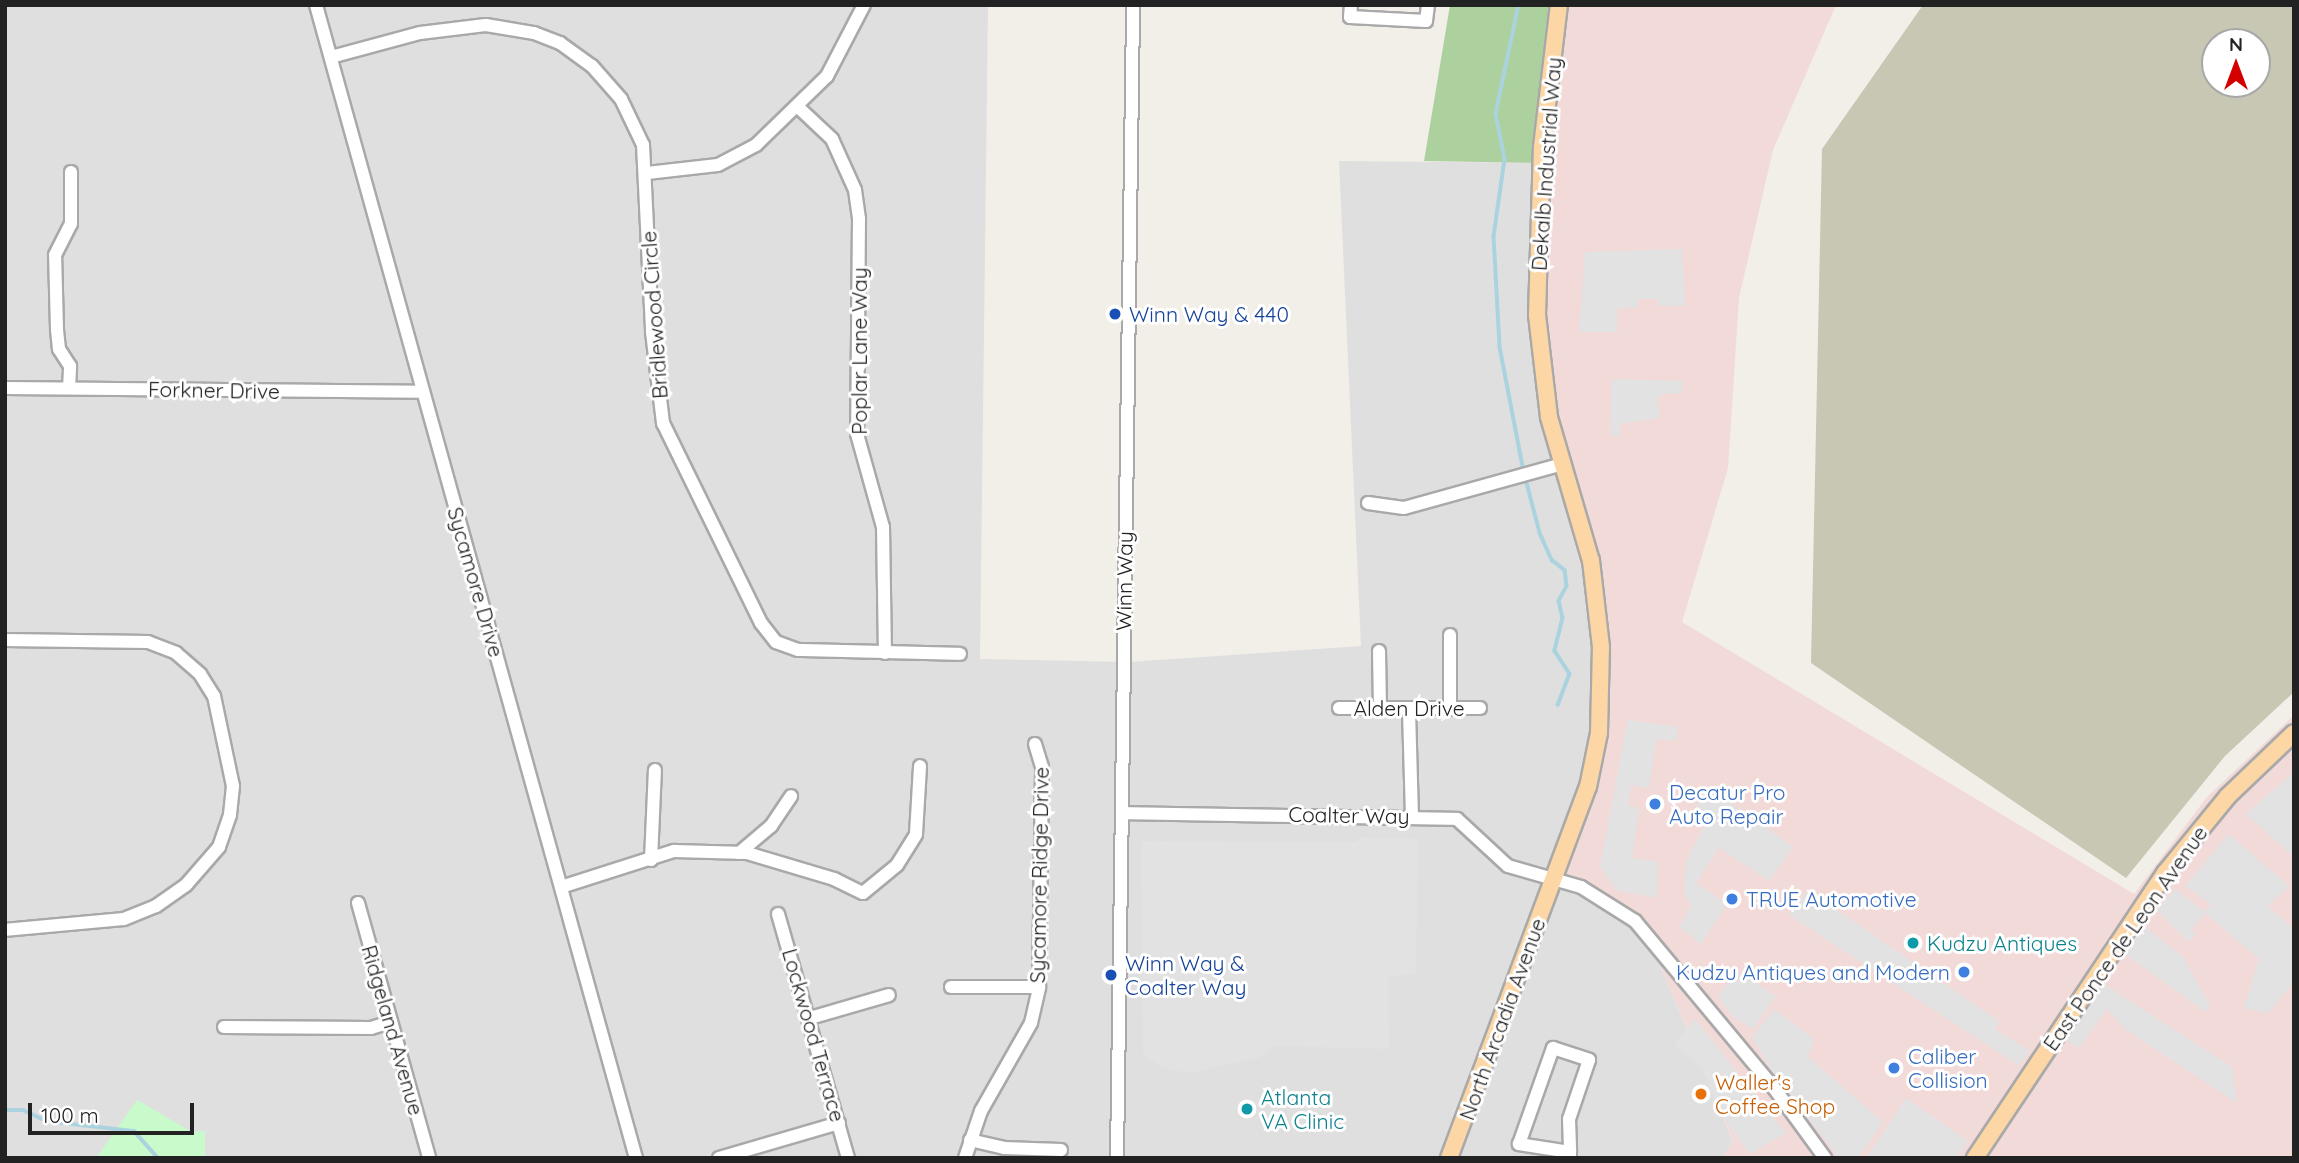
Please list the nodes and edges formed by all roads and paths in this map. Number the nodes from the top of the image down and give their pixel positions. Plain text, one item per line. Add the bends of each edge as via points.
1 (316, 5) edge
2 (850, 5) edge
3 (1133, 5) edge
4 (1351, 5) edge
5 (1428, 5) edge
6 (1559, 5) edge
7 (863, 9) edge
8 (331, 57) junction
9 (798, 107) junction
10 (71, 172) dead end
11 (647, 173) junction
12 (5, 388) edge
13 (69, 388) junction
14 (423, 392) junction
15 (1563, 464) junction
16 (1368, 503) dead end
17 (1450, 635) dead end
18 (5, 640) edge
19 (1379, 652) dead end
20 (885, 653) junction
21 (960, 654) dead end
22 (1339, 708) dead end
23 (1480, 708) dead end
24 (1450, 709) junction
25 (1380, 710) junction
26 (1409, 710) junction
27 (2294, 733) edge
28 (1035, 744) dead end
29 (920, 766) dead end
30 (655, 770) dead end
31 (792, 796) dead end
32 (1123, 813) junction
33 (1412, 815) junction
34 (739, 853) junction
35 (651, 860) junction
36 (1554, 880) junction
37 (561, 887) junction
38 (358, 903) dead end
39 (778, 914) dead end
40 (5, 930) edge
41 (951, 987) dead end
42 (1039, 987) junction
43 (888, 995) dead end
44 (810, 1018) junction
45 (390, 1023) junction
46 (223, 1027) dead end
47 (839, 1123) junction
48 (970, 1140) junction
49 (1061, 1150) dead end
50 (1570, 1155) edge
51 (429, 1158) edge
52 (636, 1158) edge
53 (719, 1158) edge
54 (848, 1158) edge
55 (965, 1158) edge
56 (1117, 1158) edge
57 (1449, 1158) edge
58 (1825, 1158) edge
59 (1975, 1158) edge

1 - 8 street, Sycamore Drive
2 - 7 street
3 - 32 street, Winn Way
4 - 5 street via 1350,17 1426,21
6 - 15 main road, Dekalb Industrial Way via 1542,146 1537,264 1542,362
7 - 9 street via 827,76
8 - 11 street, Bridlewood Circle via 456,26 534,33 575,52 608,81 633,120
8 - 14 street, Sycamore Drive
9 - 11 street via 737,157 699,170
9 - 20 street, Poplar Lane Way via 832,139 855,190 859,219 857,434 883,527
10 - 13 street via 71,224 55,255 57,329 60,349 70,366
11 - 20 street, Bridlewood Circle via 660,411 761,623 776,642 814,652
12 - 13 street, Forkner Drive
13 - 14 street, Forkner Drive
14 - 37 street, Sycamore Drive
15 - 16 street via 1404,508
15 - 36 main road, Dekalb Industrial Way via 1591,561 1601,648 1599,733 1588,788
17 - 24 street
18 - 40 street via 148,642 176,653 200,674 214,696 233,786 230,815 219,847 186,885 156,905 123,919 37,931
19 - 25 street
20 - 21 street, Bridlewood Circle
22 - 25 street, Alden Drive
23 - 24 street, Alden Drive
24 - 26 street, Alden Drive
25 - 26 street, Alden Drive
26 - 33 street
27 - 59 main road, East Ponce de Leon Avenue via 2228,796 2165,873
28 - 42 street, Sycamore Ridge Drive via 1042,767
29 - 34 street via 916,834 897,865 863,893 834,879
30 - 35 street
31 - 34 street via 771,826
32 - 33 street, Coalter Way
32 - 56 street, Winn Way
33 - 36 street, Coalter Way via 1457,819 1507,866
34 - 35 street via 674,851
35 - 37 street
36 - 57 main road, North Arcadia Avenue
36 - 58 street via 1595,894 1645,931 1774,1088
37 - 52 street, Sycamore Drive
38 - 45 street, Ridgeland Avenue
39 - 44 street, Lockwood Terrace
41 - 42 street
42 - 48 street, Sycamore Ridge Drive via 1031,1023
43 - 44 street
44 - 47 street, Lockwood Terrace
45 - 46 street via 371,1028
45 - 51 street, Ridgeland Avenue
47 - 53 street
47 - 54 street, Lockwood Terrace
48 - 49 street via 1004,1148
48 - 55 street, Sycamore Ridge Drive
50 - 50 street via 1569,1119 1589,1060 1553,1048 1519,1144

